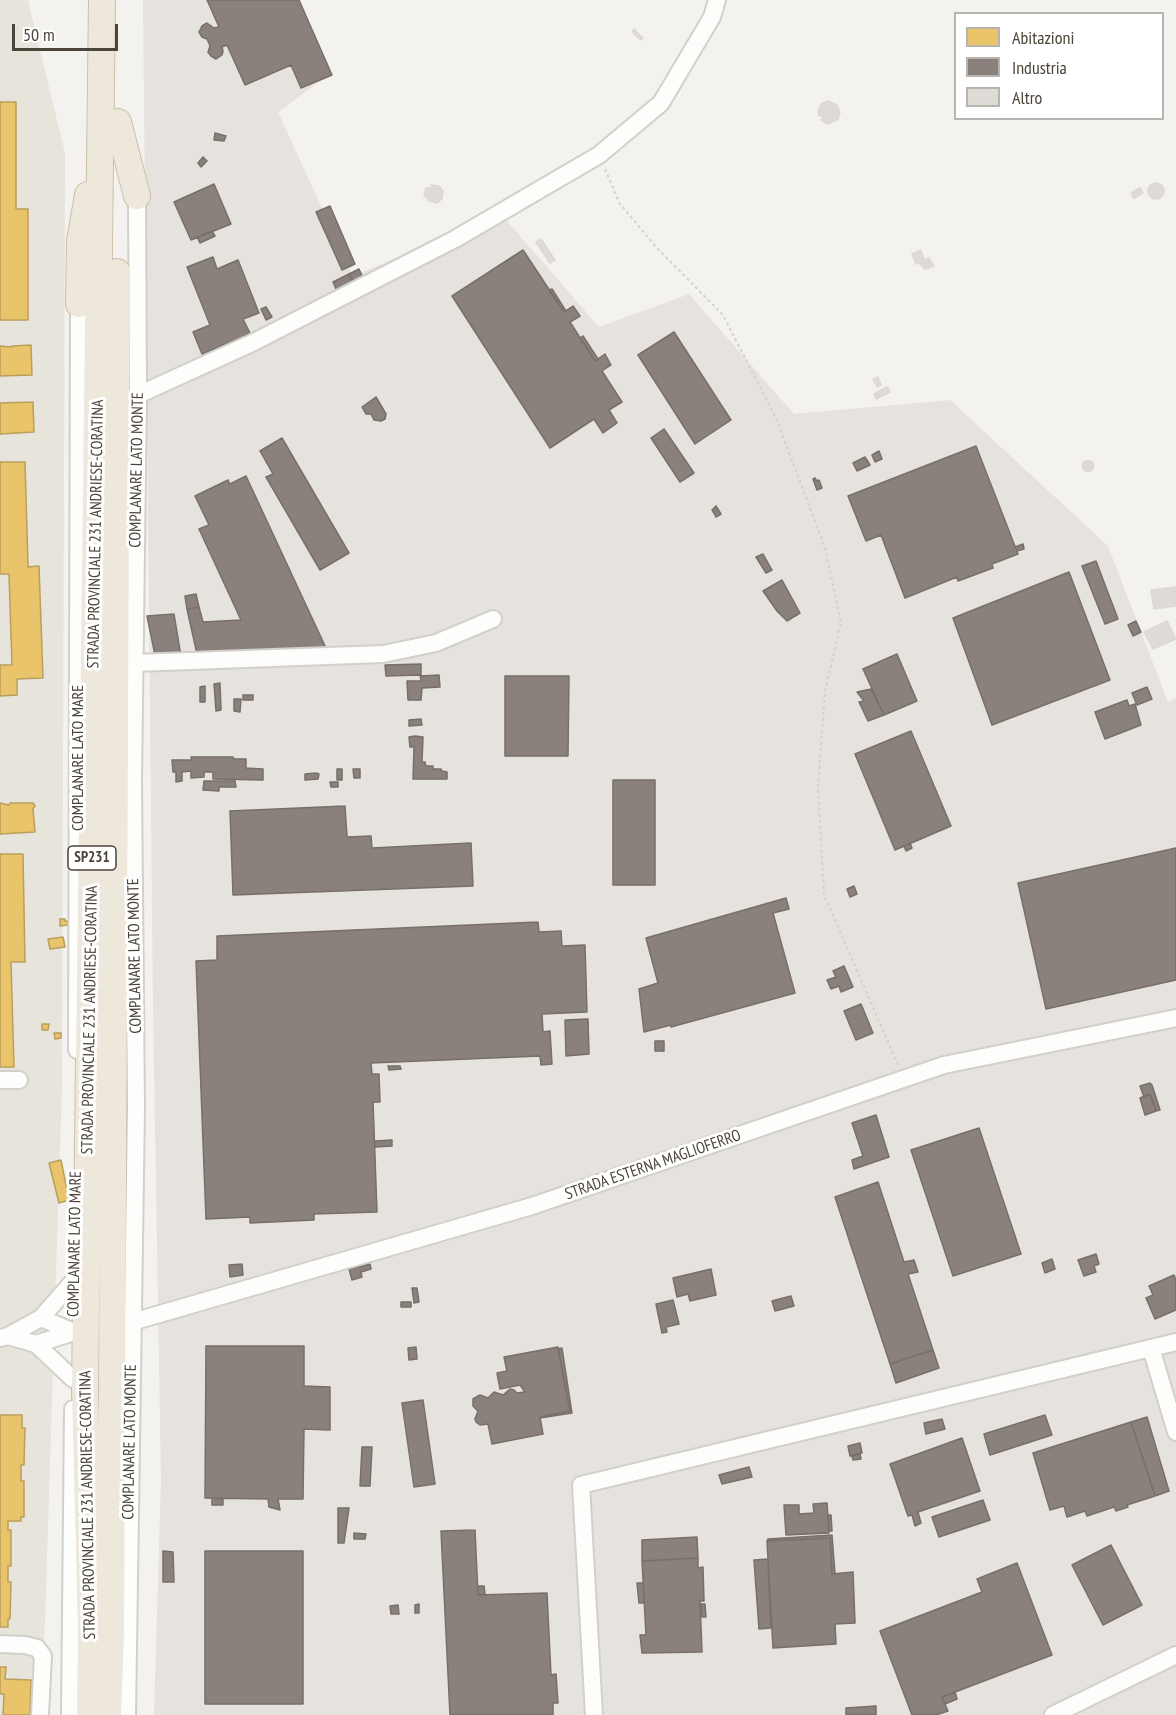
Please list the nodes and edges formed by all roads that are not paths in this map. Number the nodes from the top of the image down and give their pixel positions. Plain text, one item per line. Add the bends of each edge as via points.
1 (102, 0) edge
2 (118, 0) edge
3 (717, 0) edge
4 (110, 114) junction
5 (137, 196) joint
6 (79, 304) joint
7 (138, 396) junction
8 (493, 618) dead end
9 (135, 663) junction
10 (1176, 1018) edge
11 (0, 1080) edge
12 (19, 1080) dead end
13 (75, 1278) junction
14 (41, 1318) junction
15 (132, 1322) junction
16 (74, 1332) junction
17 (4, 1337) edge
18 (1176, 1342) edge
19 (36, 1344) junction
20 (1151, 1348) junction
21 (73, 1379) junction
22 (1176, 1432) edge
23 (0, 1644) edge
24 (1176, 1655) edge
25 (40, 1715) edge
26 (70, 1715) edge
27 (90, 1715) edge
28 (108, 1715) edge
29 (127, 1715) edge
30 (594, 1715) edge
31 (1053, 1715) edge

1 - 4 highway, STRADA PROVINCIALE 231 ANDRIESE-CORATINA / SP231
2 - 4 highway, STRADA PROVINCIALE 231 ANDRIESE-CORATINA / SP231
3 - 7 street via 712,18 661,104 599,154 455,239 252,343
4 - 5 highway
4 - 6 highway via 80,242
4 - 27 highway, STRADA PROVINCIALE 231 ANDRIESE-CORATINA / SP231 via 85,1390 92,1633
4 - 28 highway, STRADA PROVINCIALE 231 ANDRIESE-CORATINA / SP231
5 - 7 street, COMPLANARE LATO MONTE
6 - 13 street, COMPLANARE LATO MARE
7 - 9 street, COMPLANARE LATO MONTE
8 - 9 street via 436,643 383,654
9 - 15 street, COMPLANARE LATO MONTE via 136,1108
10 - 15 street, STRADA ESTERNA MAGLIOFERRO via 944,1065 532,1206
11 - 12 street
13 - 14 street
13 - 16 street, COMPLANARE LATO MARE
14 - 16 street
14 - 17 street
15 - 29 street, COMPLANARE LATO MONTE
16 - 19 street
16 - 21 street, COMPLANARE LATO MARE
17 - 19 street
18 - 20 street
19 - 21 street
20 - 22 street
20 - 30 street via 581,1485
21 - 26 street, COMPLANARE LATO MARE
23 - 25 street via 37,1648 43,1656
24 - 31 street

